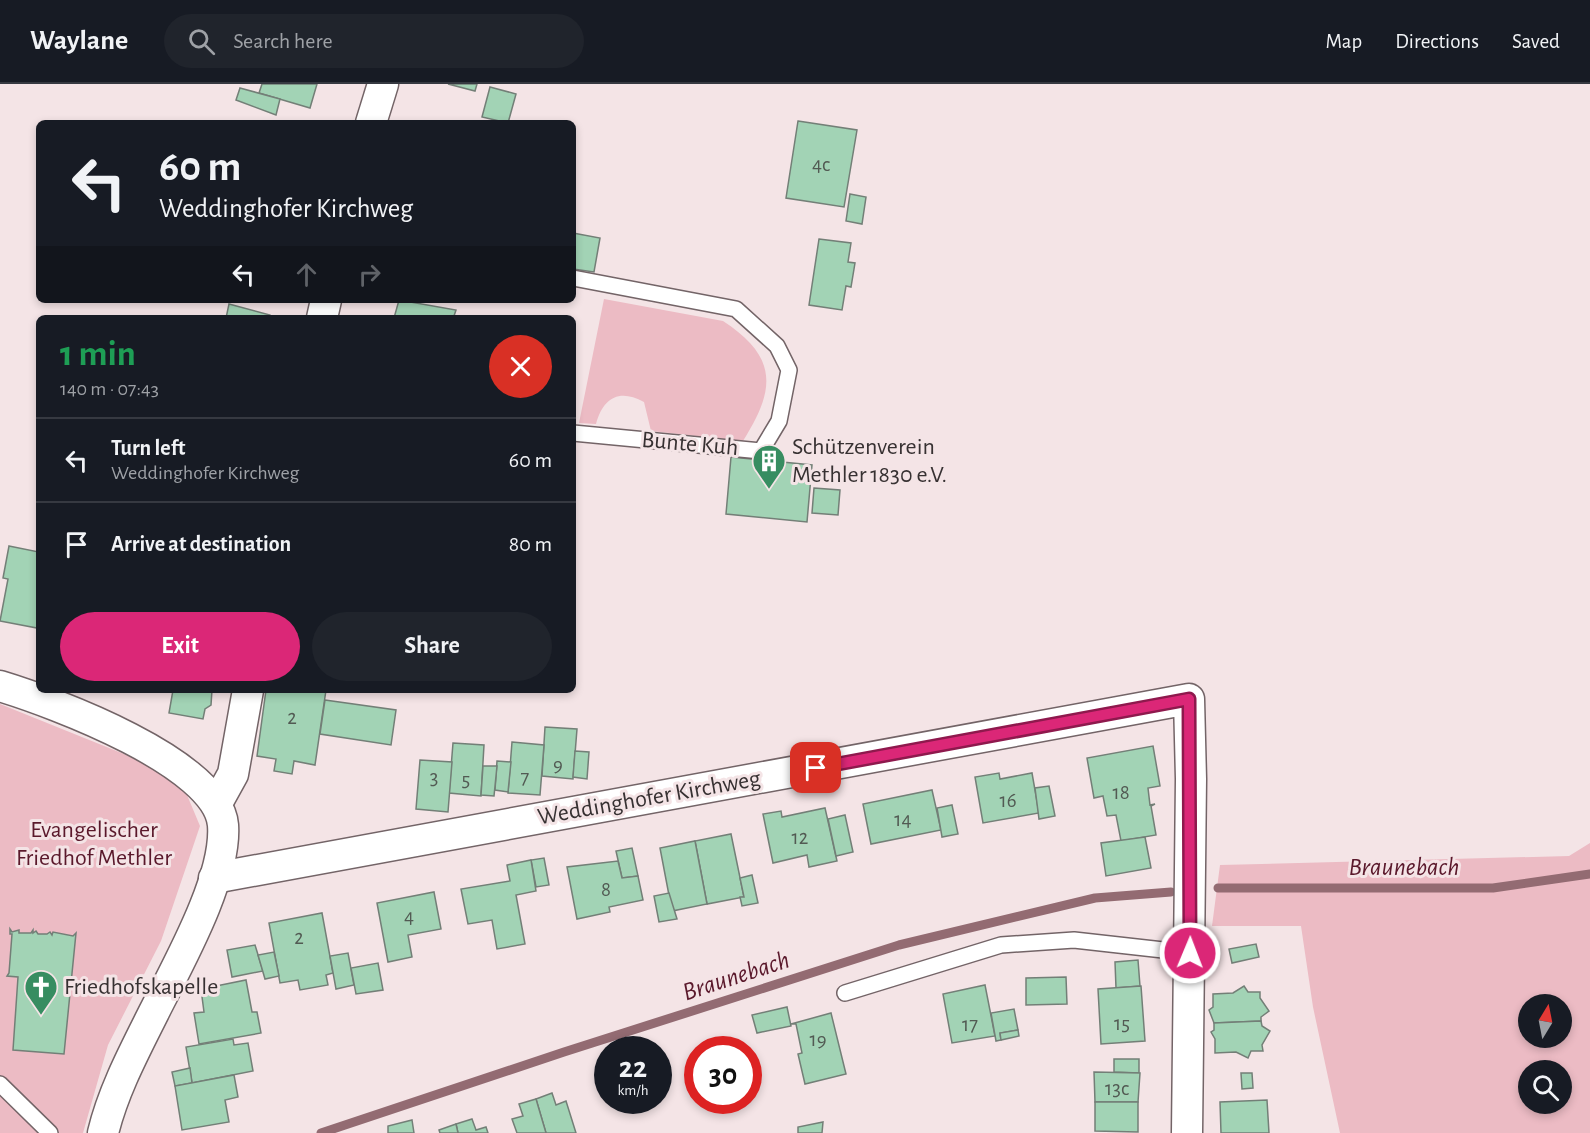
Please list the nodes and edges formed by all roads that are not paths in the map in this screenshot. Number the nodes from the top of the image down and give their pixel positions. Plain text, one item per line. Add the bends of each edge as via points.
1 (383, 84) edge
2 (372, 120) edge
3 (576, 280) edge
4 (576, 433) edge
5 (0, 686) edge
6 (247, 693) edge
7 (217, 803) junction
8 (214, 878) junction
9 (1190, 953) junction
10 (845, 993) dead end
11 (0, 1084) edge
12 (50, 1133) edge
13 (104, 1133) edge
14 (1187, 1133) edge

1 - 2 street
3 - 4 lane, Bunte Kuh via 736,309 777,346 789,370 779,421 761,451
5 - 7 street via 74,712 122,735 182,769
6 - 7 street via 233,774
7 - 8 street via 223,824
8 - 9 street, Weddinghofer Kirchweg via 1189,699
8 - 13 street via 186,948 133,1055
9 - 10 lane via 1074,940 1001,945
9 - 14 street
11 - 12 lane

